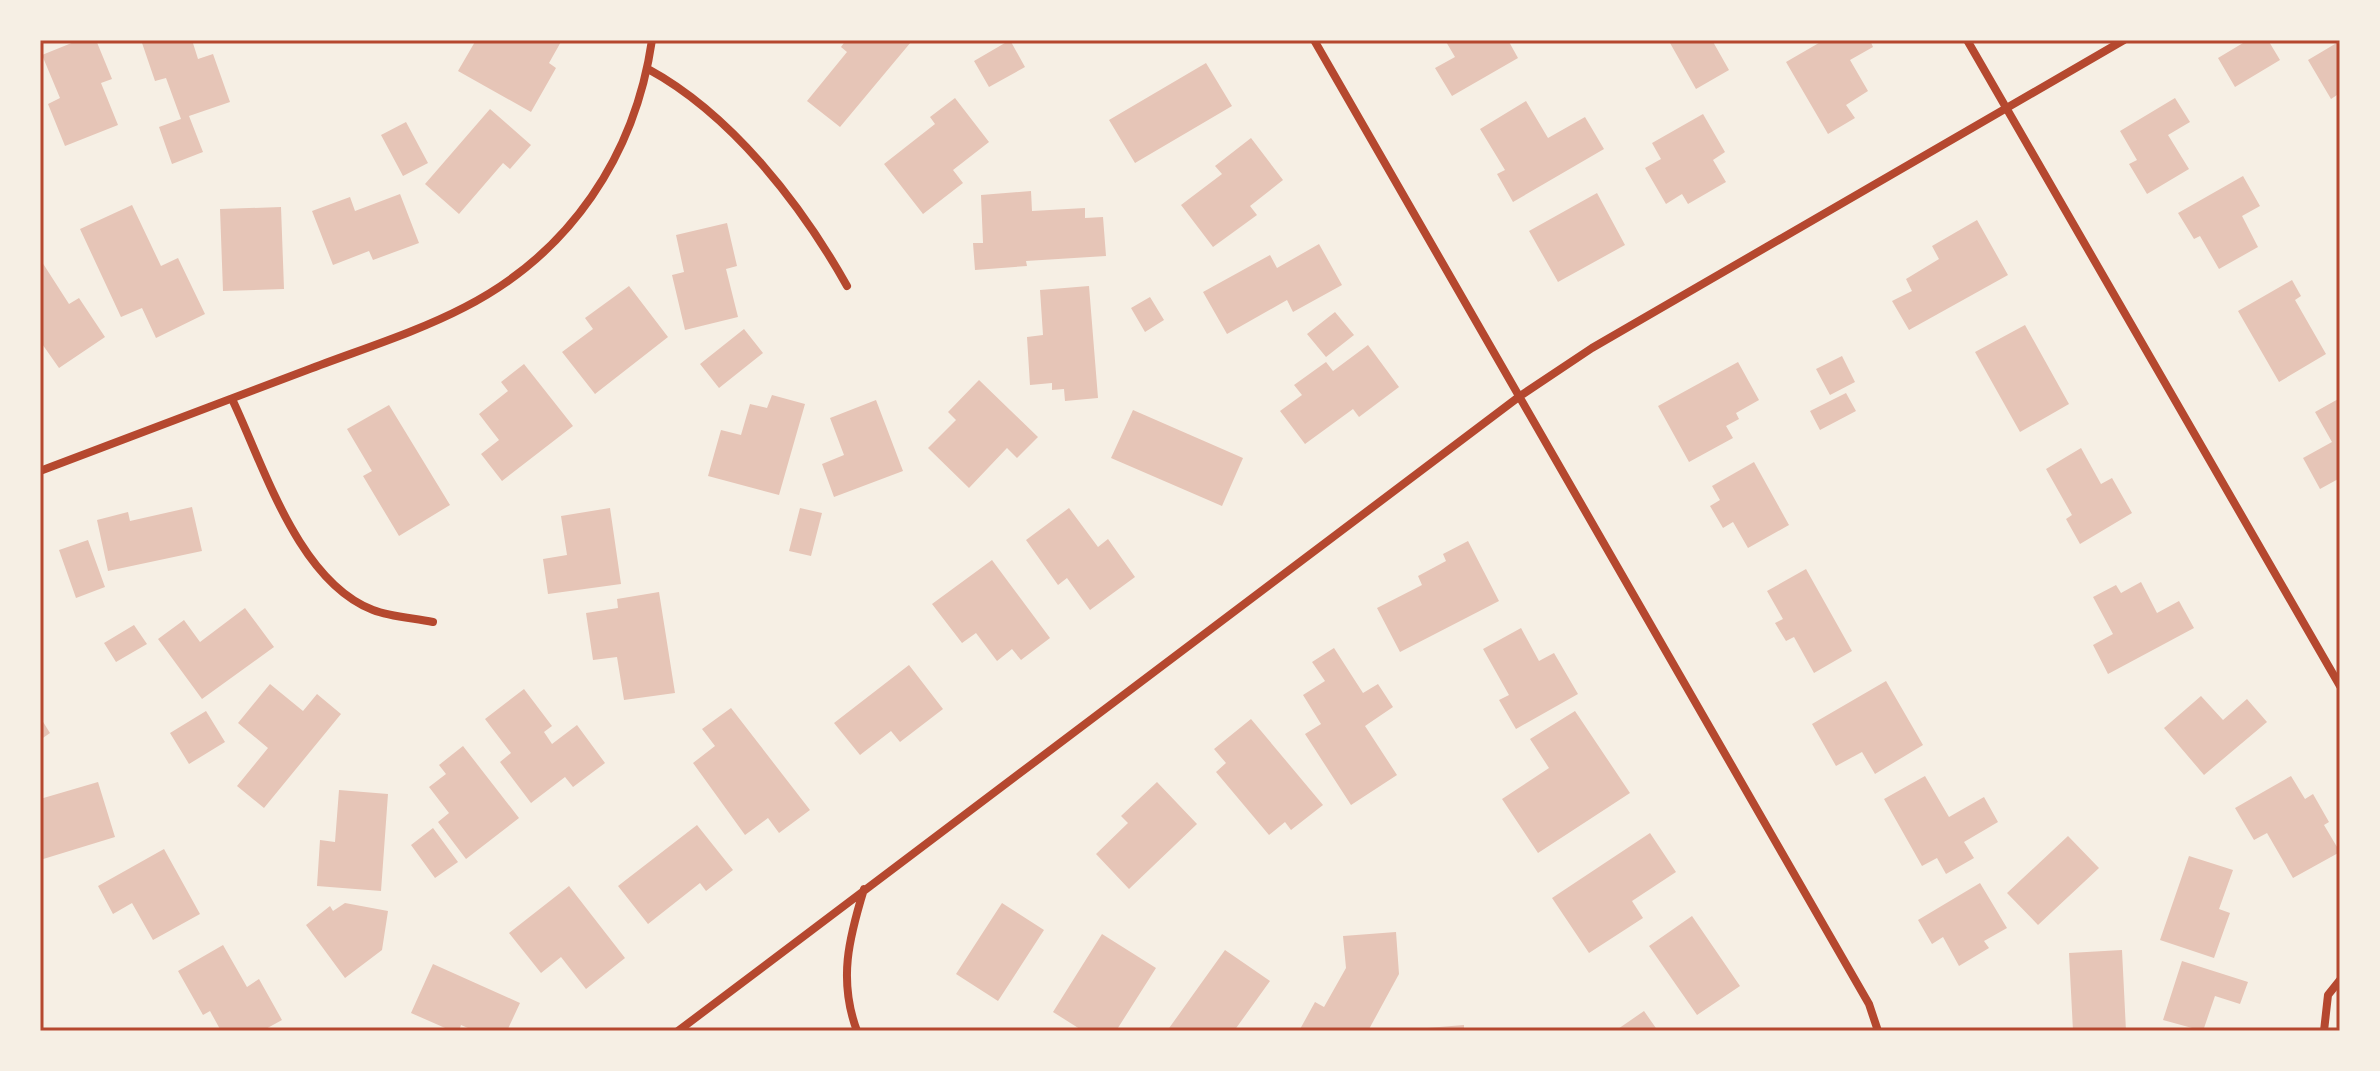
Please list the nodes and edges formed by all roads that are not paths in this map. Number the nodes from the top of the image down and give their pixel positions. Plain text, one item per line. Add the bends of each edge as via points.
1 (652, 40) edge
2 (1314, 40) edge
3 (1967, 40) edge
4 (2124, 40) edge
5 (648, 69) junction
6 (2006, 107) junction
7 (847, 286) dead end
8 (1520, 396) junction
9 (232, 399) junction
10 (40, 471) edge
11 (433, 622) dead end
12 (2340, 686) edge
13 (864, 888) junction
14 (2340, 980) edge
15 (678, 1031) edge
16 (857, 1031) edge
17 (1878, 1031) edge
18 (2324, 1031) edge

1 - 5 street
2 - 8 street
3 - 6 street
4 - 6 street
5 - 7 street via 684,89 716,116 802,215
5 - 9 street via 613,165 586,209 553,246 465,307
6 - 8 street via 1592,348
6 - 12 street
8 - 13 street
8 - 17 street via 1869,1004
9 - 10 street
9 - 11 street via 301,545 322,573 374,610
13 - 15 street
13 - 16 street via 846,945 845,975
14 - 18 street via 2328,995

